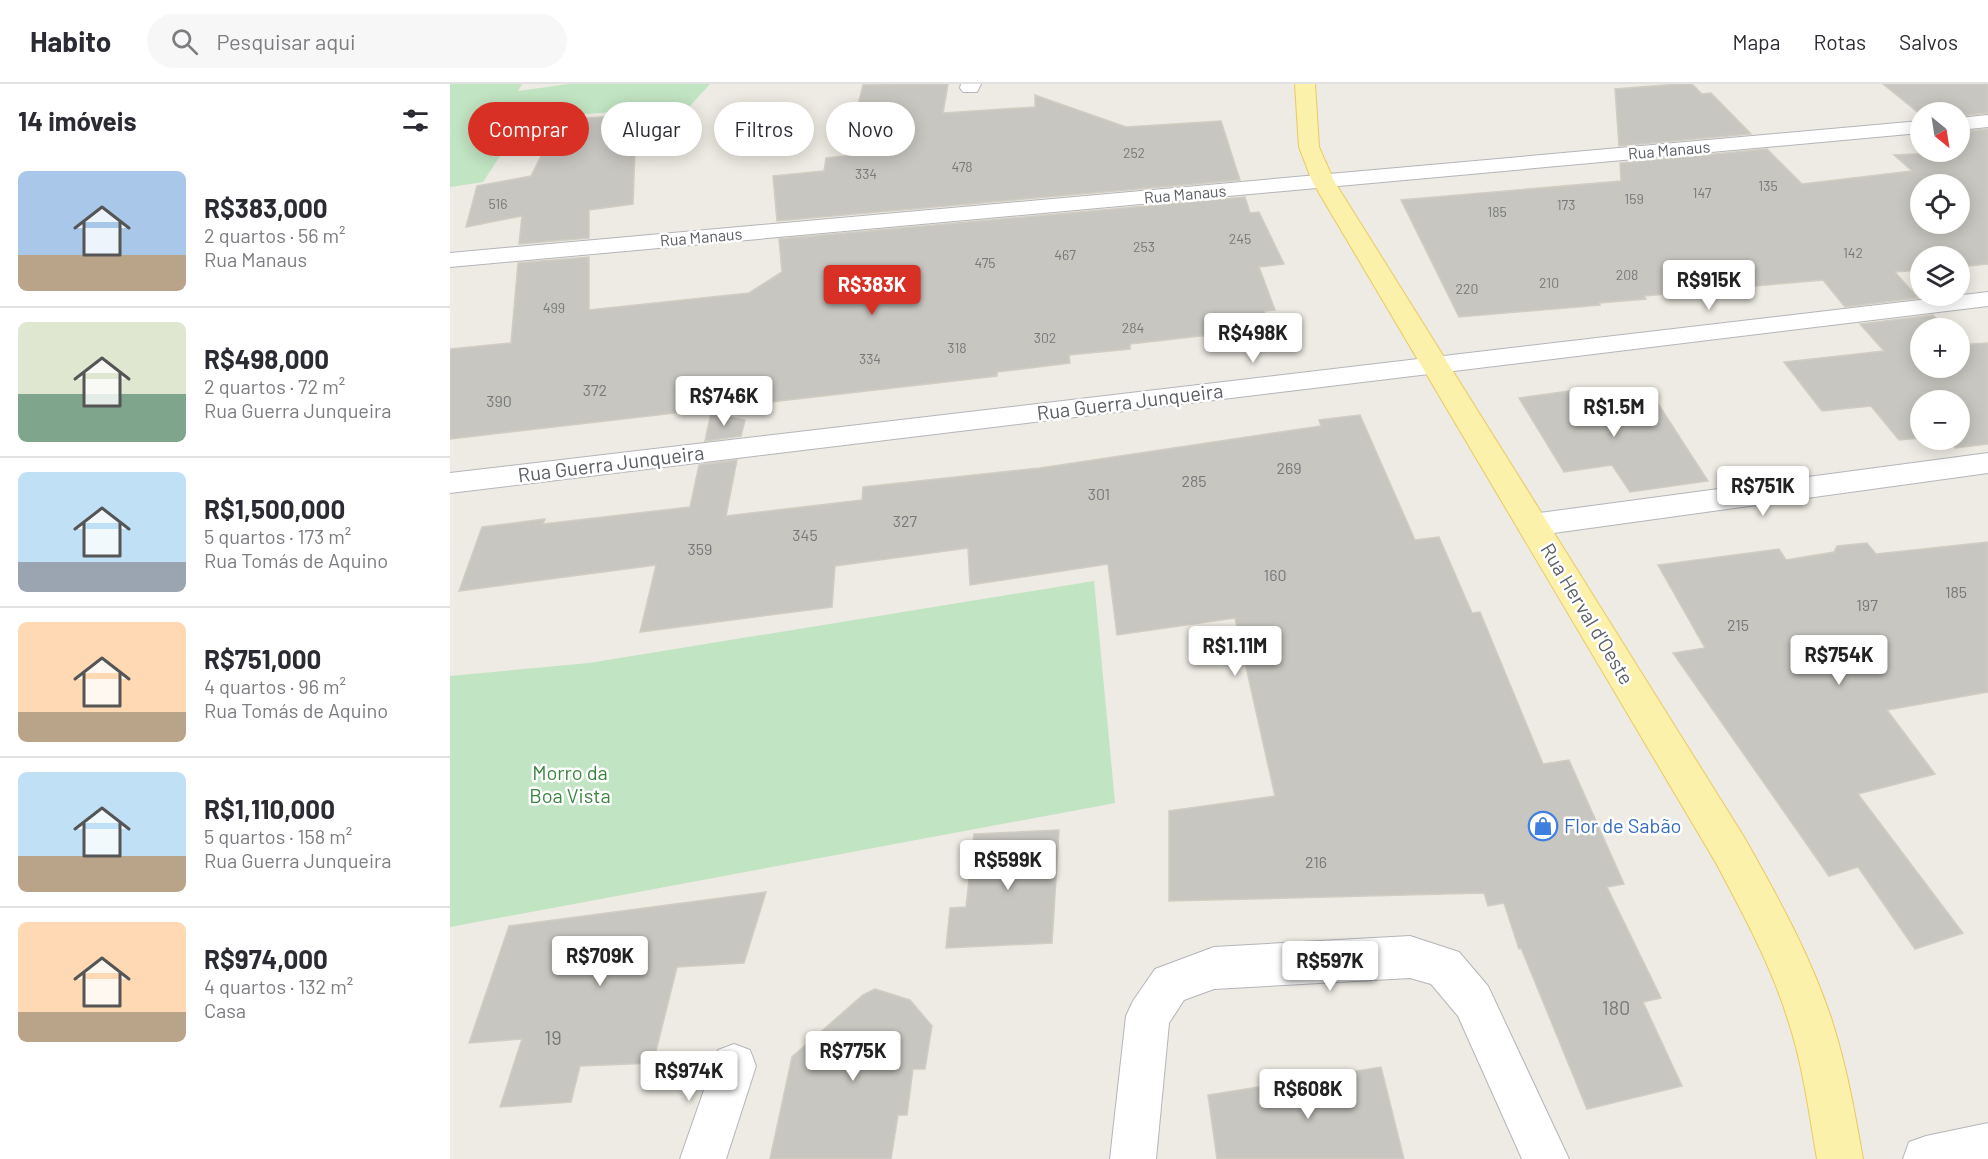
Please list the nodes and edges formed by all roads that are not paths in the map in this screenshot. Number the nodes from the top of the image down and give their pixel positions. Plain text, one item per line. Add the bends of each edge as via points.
1 (1305, 84) edge
2 (1988, 121) edge
3 (1970, 123) edge
4 (1910, 128) edge
5 (1323, 181) junction
6 (450, 260) edge
7 (1988, 299) edge
8 (1435, 365) junction
9 (1988, 463) edge
10 (450, 483) edge
11 (1533, 525) junction
12 (735, 1065) dead end
13 (1988, 1146) edge
14 (703, 1159) edge
15 (1133, 1159) edge
16 (1546, 1159) edge
17 (1840, 1159) edge
18 (1926, 1159) edge

1 - 5 main road, Rua Herval d'Oeste via 1309,147
2 - 3 street
4 - 5 street, Rua Manaus
5 - 6 street, Rua Manaus
5 - 8 main road, Rua Herval d'Oeste
7 - 8 street, Rua Guerra Junqueira
8 - 10 street, Rua Guerra Junqueira
8 - 11 main road, Rua Herval d'Oeste
9 - 11 street
11 - 17 main road, Rua Herval d'Oeste via 1768,918 1804,1003 1825,1074
12 - 14 street
13 - 18 street
15 - 16 street via 1148,1016 1170,984 1214,968 1410,957 1444,967 1473,1001

